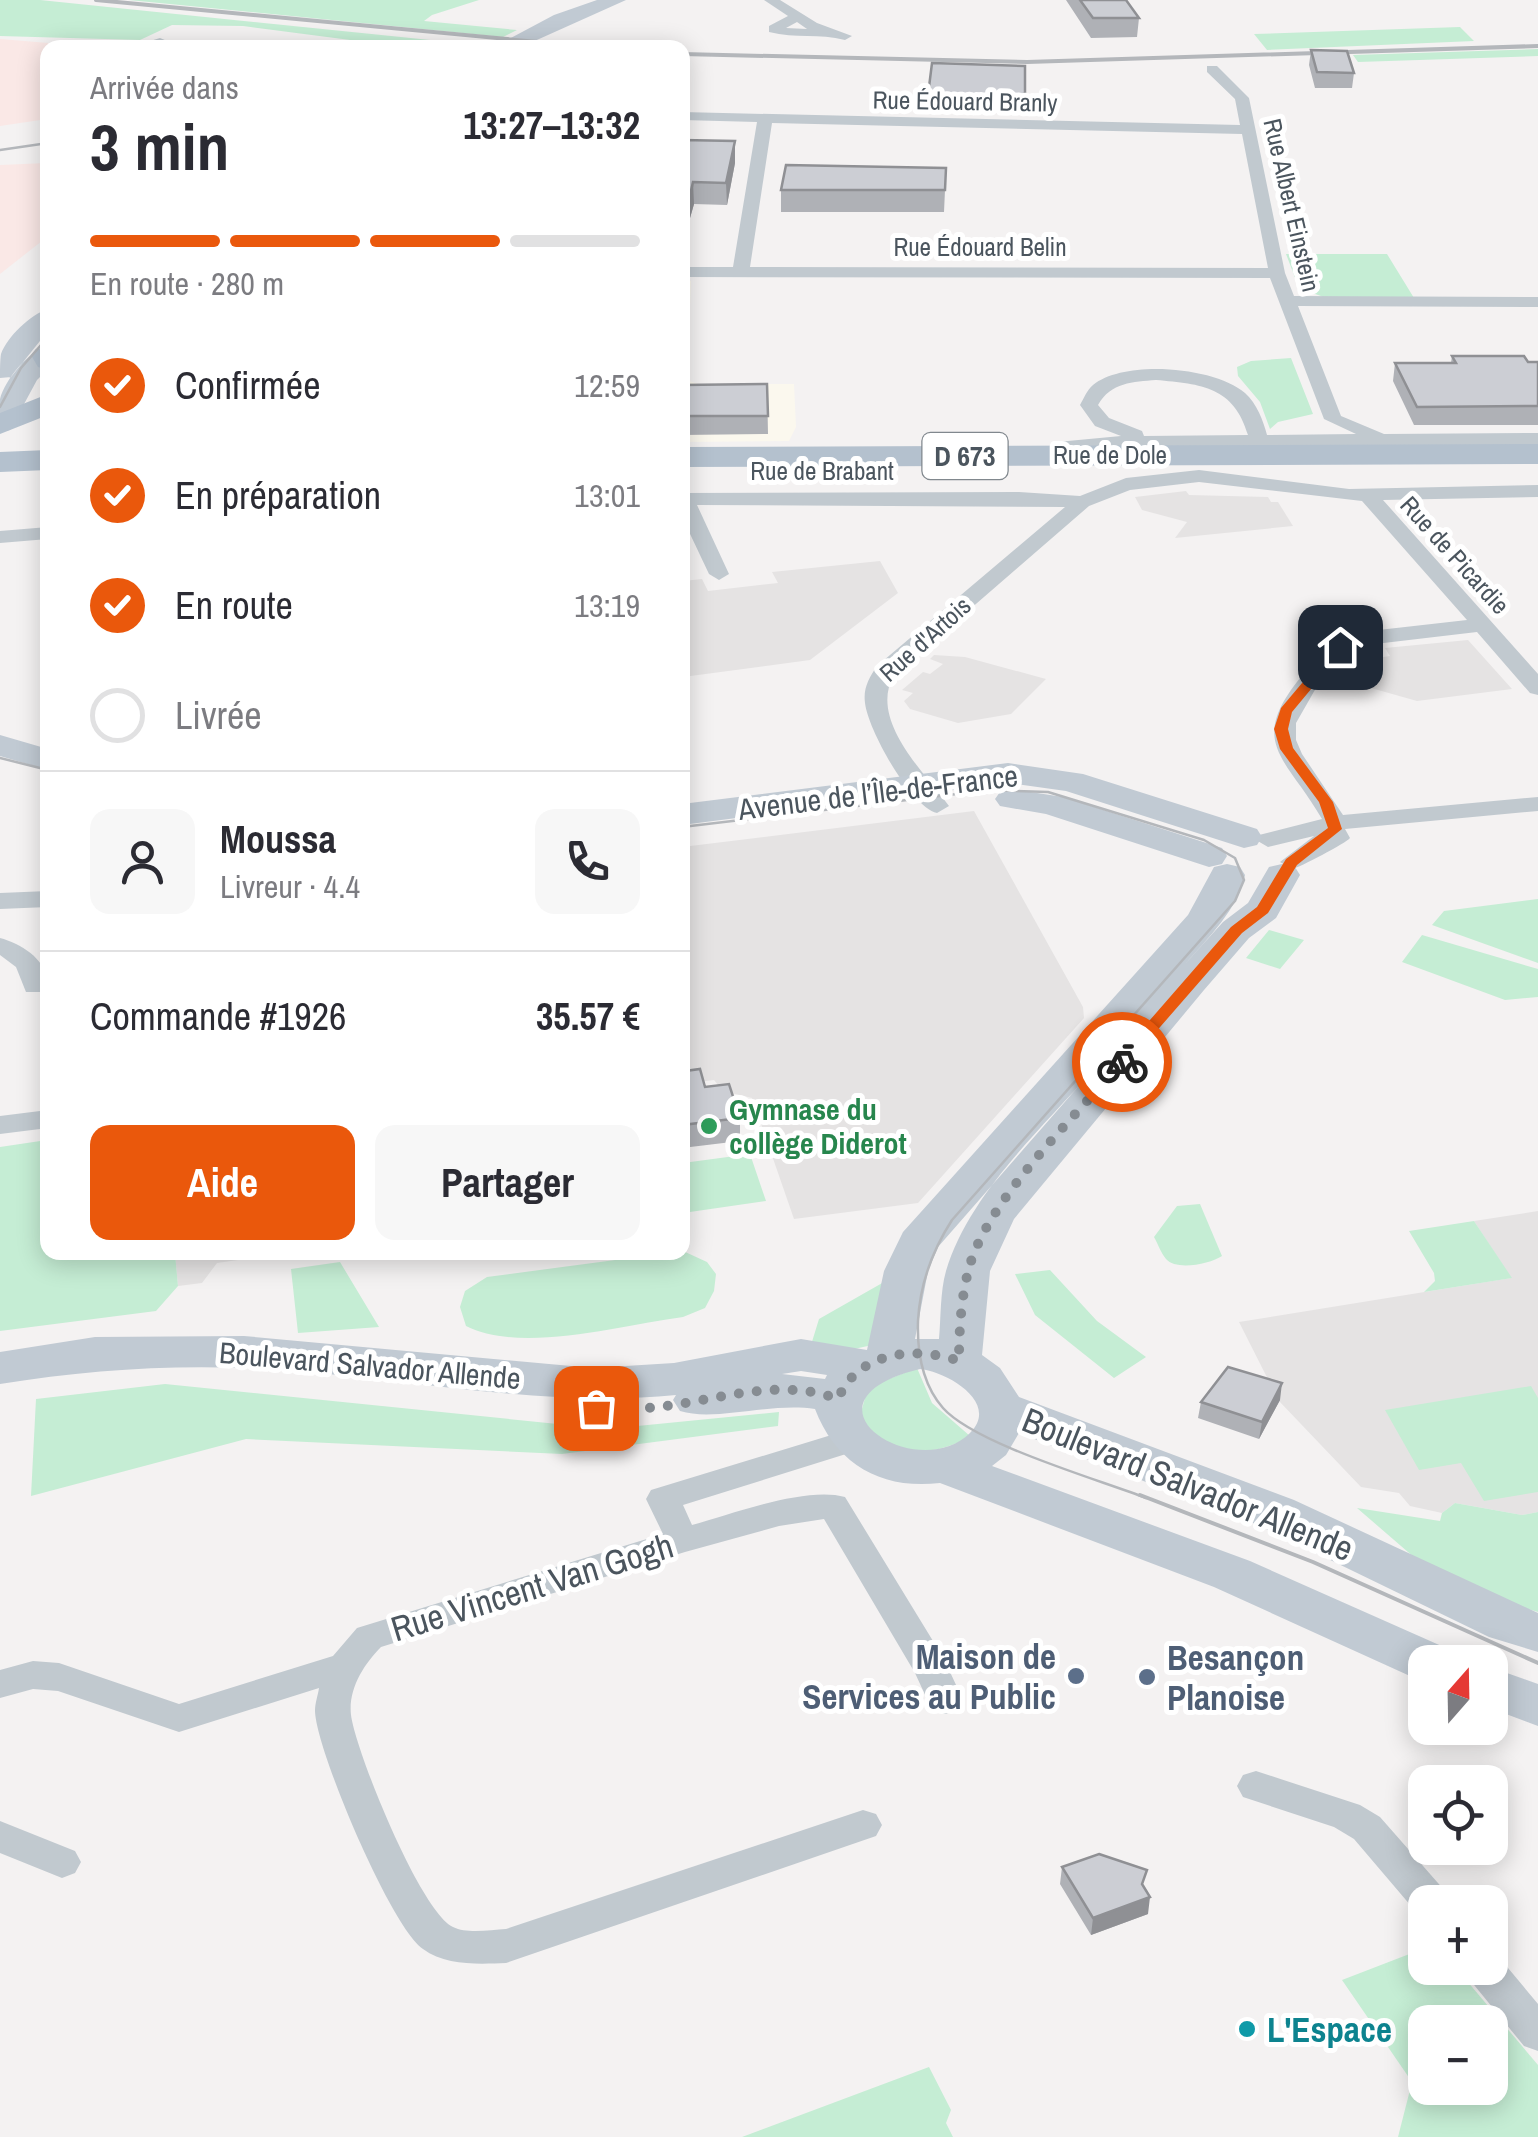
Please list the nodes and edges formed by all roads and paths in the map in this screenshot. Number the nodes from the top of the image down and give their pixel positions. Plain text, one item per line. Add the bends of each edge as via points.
1 (616, 0) edge
2 (771, 0) edge
3 (797, 17) junction
4 (820, 30) junction
5 (845, 36) dead end
6 (519, 40) edge
7 (1212, 69) dead end
8 (690, 116) edge
9 (765, 118) junction
10 (1247, 130) junction
11 (690, 272) edge
12 (741, 272) junction
13 (1277, 272) junction
14 (1538, 302) edge
15 (1289, 306) junction
16 (1538, 310) edge
17 (40, 352) edge
18 (40, 353) edge
19 (40, 355) edge
20 (0, 358) edge
21 (0, 375) edge
22 (40, 406) edge
23 (1333, 419) junction
24 (0, 424) edge
25 (1538, 438) edge
26 (1401, 439) junction
27 (1168, 441) junction
28 (1057, 448) junction
29 (1265, 450) junction
30 (1538, 450) edge
31 (690, 457) edge
32 (690, 457) edge
33 (1538, 464) edge
34 (1482, 492) junction
35 (1538, 492) edge
36 (1368, 495) junction
37 (690, 499) edge
38 (1082, 502) junction
39 (690, 514) edge
40 (40, 533) edge
41 (0, 537) edge
42 (719, 574) dead end
43 (1481, 625) junction
44 (1538, 688) edge
45 (0, 745) edge
46 (40, 758) edge
47 (0, 776) edge
48 (40, 783) edge
49 (927, 795) junction
50 (1538, 804) edge
51 (1500, 809) junction
52 (690, 814) edge
53 (1336, 823) junction
54 (690, 832) edge
55 (1281, 852) junction
56 (1218, 866) junction
57 (40, 899) edge
58 (0, 901) edge
59 (0, 946) edge
60 (35, 986) dead end
61 (40, 1119) edge
62 (0, 1125) edge
63 (959, 1361) junction
64 (0, 1368) edge
65 (861, 1390) junction
66 (1002, 1408) junction
67 (944, 1466) junction
68 (756, 1473) junction
69 (779, 1514) junction
70 (684, 1540) junction
71 (1538, 1633) edge
72 (1408, 1653) edge
73 (345, 1666) junction
74 (0, 1684) edge
75 (1508, 1694) edge
76 (945, 1700) dead end
77 (1538, 1705) edge
78 (1256, 1786) dead end
79 (863, 1825) dead end
80 (0, 1838) edge
81 (62, 1862) dead end
82 (1415, 1885) edge
83 (1498, 1985) edge
84 (1538, 2033) edge

1 - 6 street
2 - 3 street
3 - 4 street
3 - 4 street via 774,28 797,35
4 - 5 street
7 - 10 street, Rue Albert Einstein via 1242,98
8 - 9 street, Rue Édouard Branly
9 - 10 street, Rue Édouard Branly
9 - 12 street
10 - 13 street, Rue Albert Einstein
11 - 12 street, Rue Édouard Belin
12 - 13 street, Rue Édouard Belin
13 - 15 street, Rue Albert Einstein
14 - 15 street
15 - 16 street
15 - 23 street, Rue Albert Einstein
17 - 20 street
18 - 21 street
19 - 24 street
22 - 24 main road
23 - 26 street
23 - 29 street via 1318,433
25 - 26 street, Rue de Dole
26 - 29 street, Rue de Dole
27 - 28 street, Rue de Dole
27 - 29 street, Rue de Dole
27 - 29 street, Rue de Dole via 1108,426 1091,412 1090,397 1108,383 1141,376 1202,380 1242,400
28 - 29 main road, Rue de Dole / D 673
28 - 32 main road, Rue de Dole / D 673
29 - 30 main road, Rue de Dole / D 673
29 - 31 main road, Rue de Dole / D 673
29 - 36 street, Rue de Picardie
29 - 38 street, Rue de Picardie via 1215,477 1165,477
33 - 34 main road via 1483,470
34 - 35 street
34 - 36 street
36 - 43 street, Rue de Picardie
37 - 38 street, Rue de Brabant
38 - 49 street, Rue d'Artois via 873,687 906,771
39 - 42 street
40 - 41 street
43 - 44 street, Rue de Picardie
43 - 53 street via 1352,640 1292,702 1282,722 1286,749
45 - 46 street
47 - 48 street
49 - 52 street, Avenue de l’Île-de-France
49 - 54 street, Avenue de l’Île-de-France
49 - 55 street, Avenue de l’Île-de-France via 1008,774 1057,778
49 - 56 street, Avenue de l’Île-de-France via 1024,798
50 - 51 street
51 - 53 street
51 - 55 street
53 - 55 street
53 - 55 street via 1330,836
55 - 56 street, Avenue de l’Île-de-France via 1256,881
55 - 56 street via 1221,841
55 - 63 street via 1262,910 1190,982 994,1216 968,1271
56 - 65 street via 1224,888 1202,922 918,1242
57 - 58 street
59 - 60 street via 26,962
61 - 62 street
63 - 65 street via 920,1352
63 - 66 street via 995,1390
64 - 65 street, Boulevard Salvador Allende via 95,1353 172,1350 596,1408 656,1407 747,1391
65 - 67 street via 892,1464
65 - 68 street
66 - 67 street via 993,1439
66 - 71 street, Boulevard Salvador Allende via 1277,1513
67 - 72 street via 1232,1574
68 - 69 street
68 - 70 street via 663,1498
69 - 70 street, Rue Vincent Van Gogh
69 - 76 street, Rue Vincent Van Gogh via 833,1506
70 - 73 street, Rue Vincent Van Gogh via 369,1637
73 - 74 street via 180,1718 59,1677 33,1675
73 - 79 street via 334,1691 334,1714 417,1922 439,1940 468,1948 506,1946
75 - 77 street
78 - 82 street via 1347,1816 1366,1828
80 - 81 street
83 - 84 street

